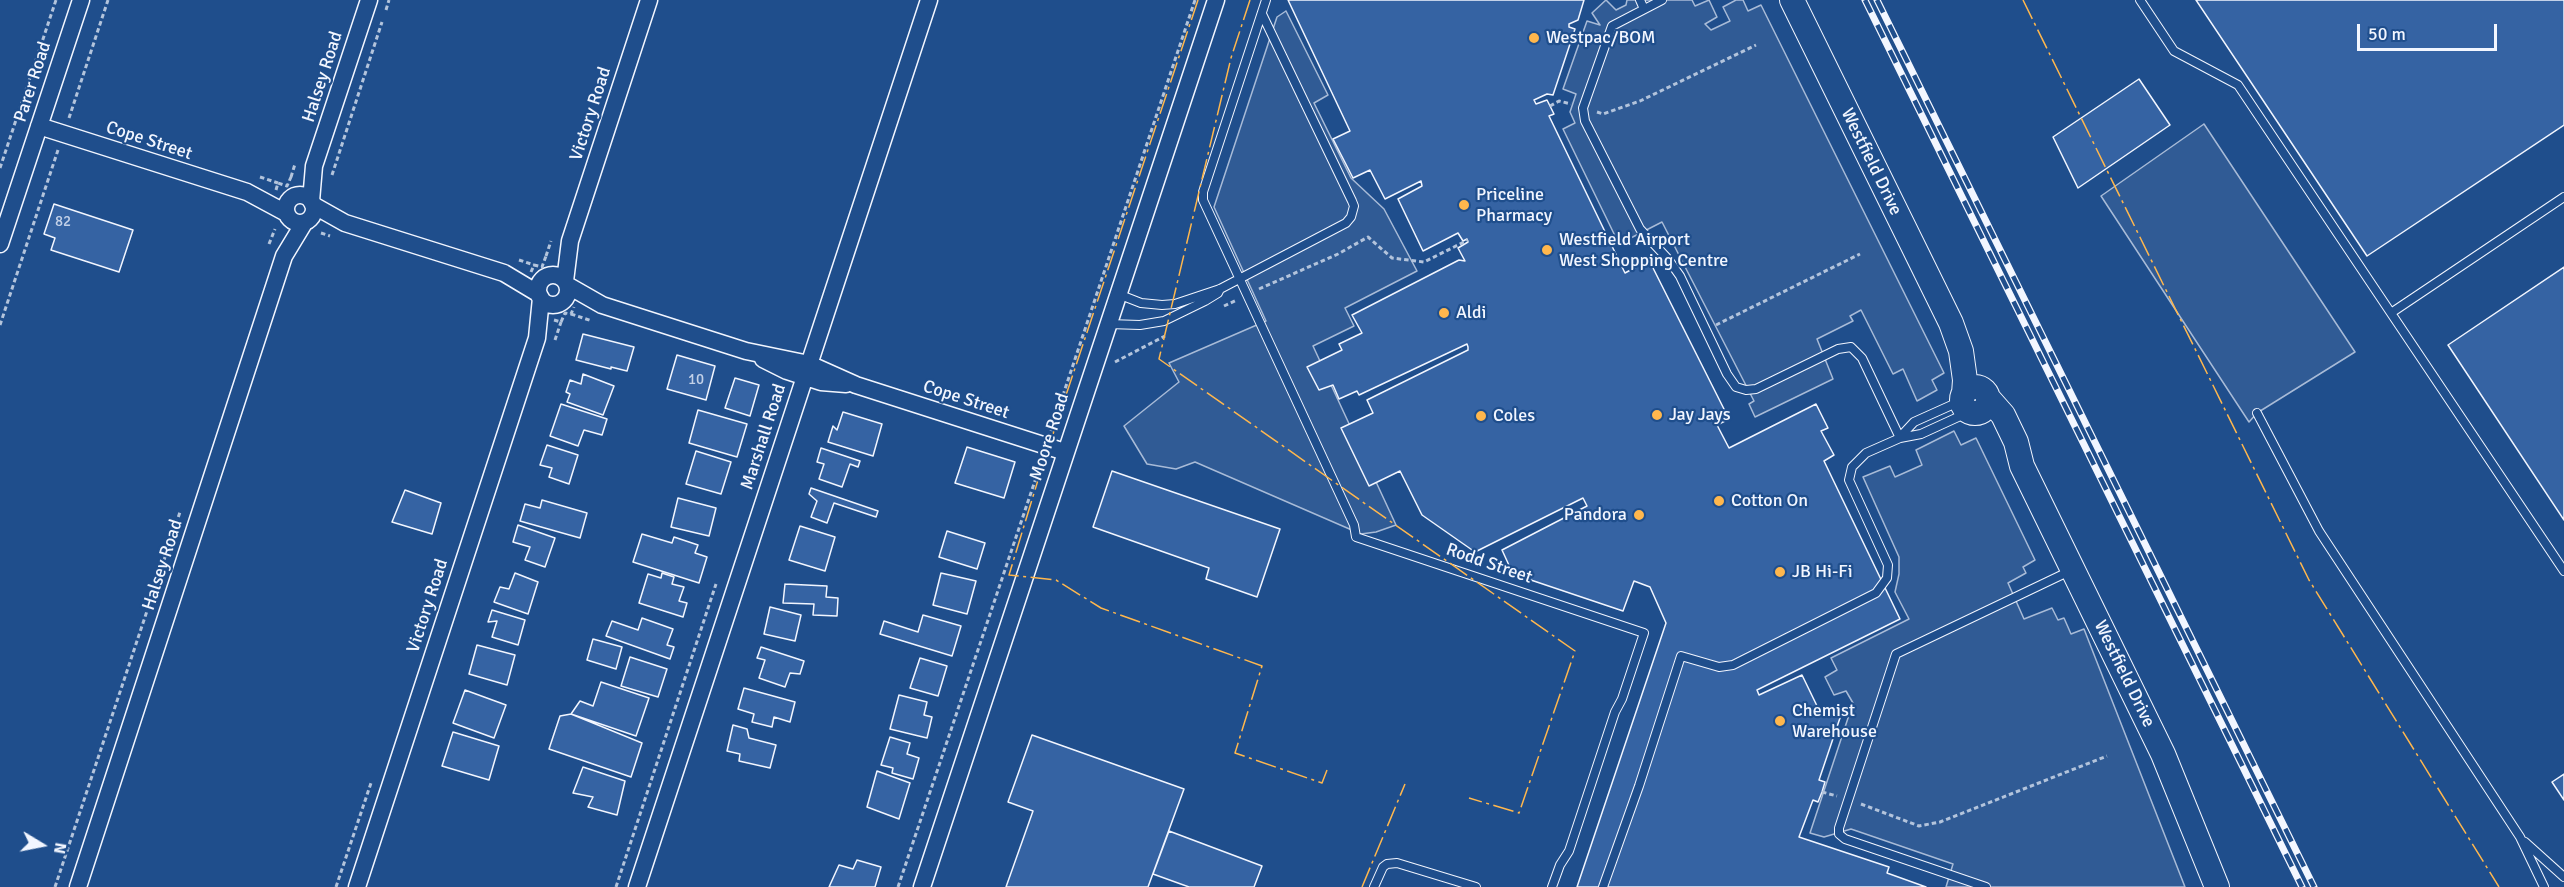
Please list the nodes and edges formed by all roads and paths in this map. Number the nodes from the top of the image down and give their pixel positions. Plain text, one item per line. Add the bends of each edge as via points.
1 (56, 0) edge
2 (81, 0) edge
3 (108, 0) edge
4 (369, 0) edge
5 (389, 0) edge
6 (649, 0) edge
7 (929, 0) edge
8 (1216, 0) edge
9 (1266, 0) edge
10 (1640, 0) edge
11 (1662, 0) edge
12 (1792, 0) edge
13 (2140, 0) edge
14 (1644, 9) junction
15 (1262, 14) junction
16 (1756, 45) dead end
17 (1550, 106) dead end
18 (1583, 108) junction
19 (39, 126) junction
20 (63, 134) junction
21 (0, 168) edge
22 (331, 177) dead end
23 (2564, 197) edge
24 (307, 216) junction
25 (1468, 240) dead end
26 (570, 241) junction
27 (0, 244) edge
28 (1860, 254) dead end
29 (1239, 279) junction
30 (566, 283) junction
31 (544, 286) junction
32 (1220, 289) junction
33 (1118, 293) junction
34 (1247, 295) junction
35 (560, 303) junction
36 (602, 305) junction
37 (1215, 311) dead end
38 (2391, 313) junction
39 (1108, 324) junction
40 (0, 325) edge
41 (1706, 330) junction
42 (1173, 332) dead end
43 (537, 338) junction
44 (1112, 368) dead end
45 (807, 370) junction
46 (1973, 400) junction
47 (2256, 413) dead end
48 (1900, 438) junction
49 (1065, 452) junction
50 (2073, 570) junction
51 (2564, 572) edge
52 (2107, 756) dead end
53 (374, 774) dead end
54 (1822, 792) dead end
55 (1848, 800) junction
56 (2520, 837) junction
57 (2564, 877) edge
58 (1980, 886) edge
59 (78, 887) edge
60 (336, 887) edge
61 (357, 887) edge
62 (636, 887) edge
63 (921, 887) edge
64 (1374, 887) edge
65 (1476, 887) edge
66 (1552, 887) edge
67 (1603, 887) edge
68 (2217, 887) edge
69 (2544, 887) edge

1 - 21 path
2 - 19 street, Parer Road
3 - 20 path
4 - 24 street, Halsey Road via 314,166
5 - 22 path
6 - 26 street, Victory Road
7 - 45 street, Marshall Road
8 - 33 street, Moore Road
9 - 15 lane, Rodd Street
10 - 14 lane
11 - 14 lane
12 - 46 main road, Westfield Drive via 1951,323 1972,354
13 - 38 lane via 2174,51 2238,86
14 - 18 lane via 1612,26
15 - 29 lane, Rodd Street via 1203,192
15 - 29 lane via 1354,206 1346,223
16 - 18 path via 1632,104 1603,114
17 - 18 path via 1559,101
18 - 41 lane via 1585,121 1640,229 1680,276
19 - 20 street, Cope Street
19 - 27 street, Parer Road
20 - 24 street, Cope Street via 247,192
20 - 40 path
23 - 38 lane
24 - 31 street, Cope Street via 345,223
24 - 59 street, Halsey Road via 284,256
25 - 34 path via 1424,262 1392,258 1368,237
26 - 30 street, Victory Road
26 - 31 street, Victory Road
28 - 41 path
29 - 32 lane
29 - 34 lane, Rodd Street
30 - 31 street via 558,276
30 - 35 street via 567,294
30 - 36 street, Cope Street
31 - 35 street via 548,303
31 - 43 street, Victory Road
32 - 33 lane via 1162,305 1141,303
32 - 39 lane via 1164,321
33 - 39 street, Moore Road
34 - 37 path
34 - 66 lane, Rodd Street via 1354,525 1356,537 1644,633 1569,851
35 - 36 street, Cope Street
35 - 43 street, Victory Road
36 - 45 street, Cope Street
38 - 51 lane
39 - 49 street, Moore Road
41 - 48 lane via 1732,383 1741,389 1756,389 1838,349 1855,349 1868,368
42 - 44 path via 1114,362
43 - 61 street, Victory Road
45 - 49 street, Cope Street
45 - 62 street, Marshall Road
46 - 48 lane via 1921,434
46 - 48 lane via 1914,422
46 - 50 main road, Westfield Drive via 1998,409
47 - 56 lane via 2319,531
48 - 67 lane via 1858,459 1849,474 1887,560 1888,571 1880,590 1733,665 1719,667 1681,656
49 - 63 street, Moore Road
50 - 55 lane via 1896,654
50 - 68 main road, Westfield Drive via 2163,754
52 - 55 path via 1940,822 1919,826
53 - 60 path
54 - 55 path
55 - 58 lane via 1838,830 1841,837
56 - 57 lane
56 - 69 lane
64 - 65 lane via 1383,867 1397,863

